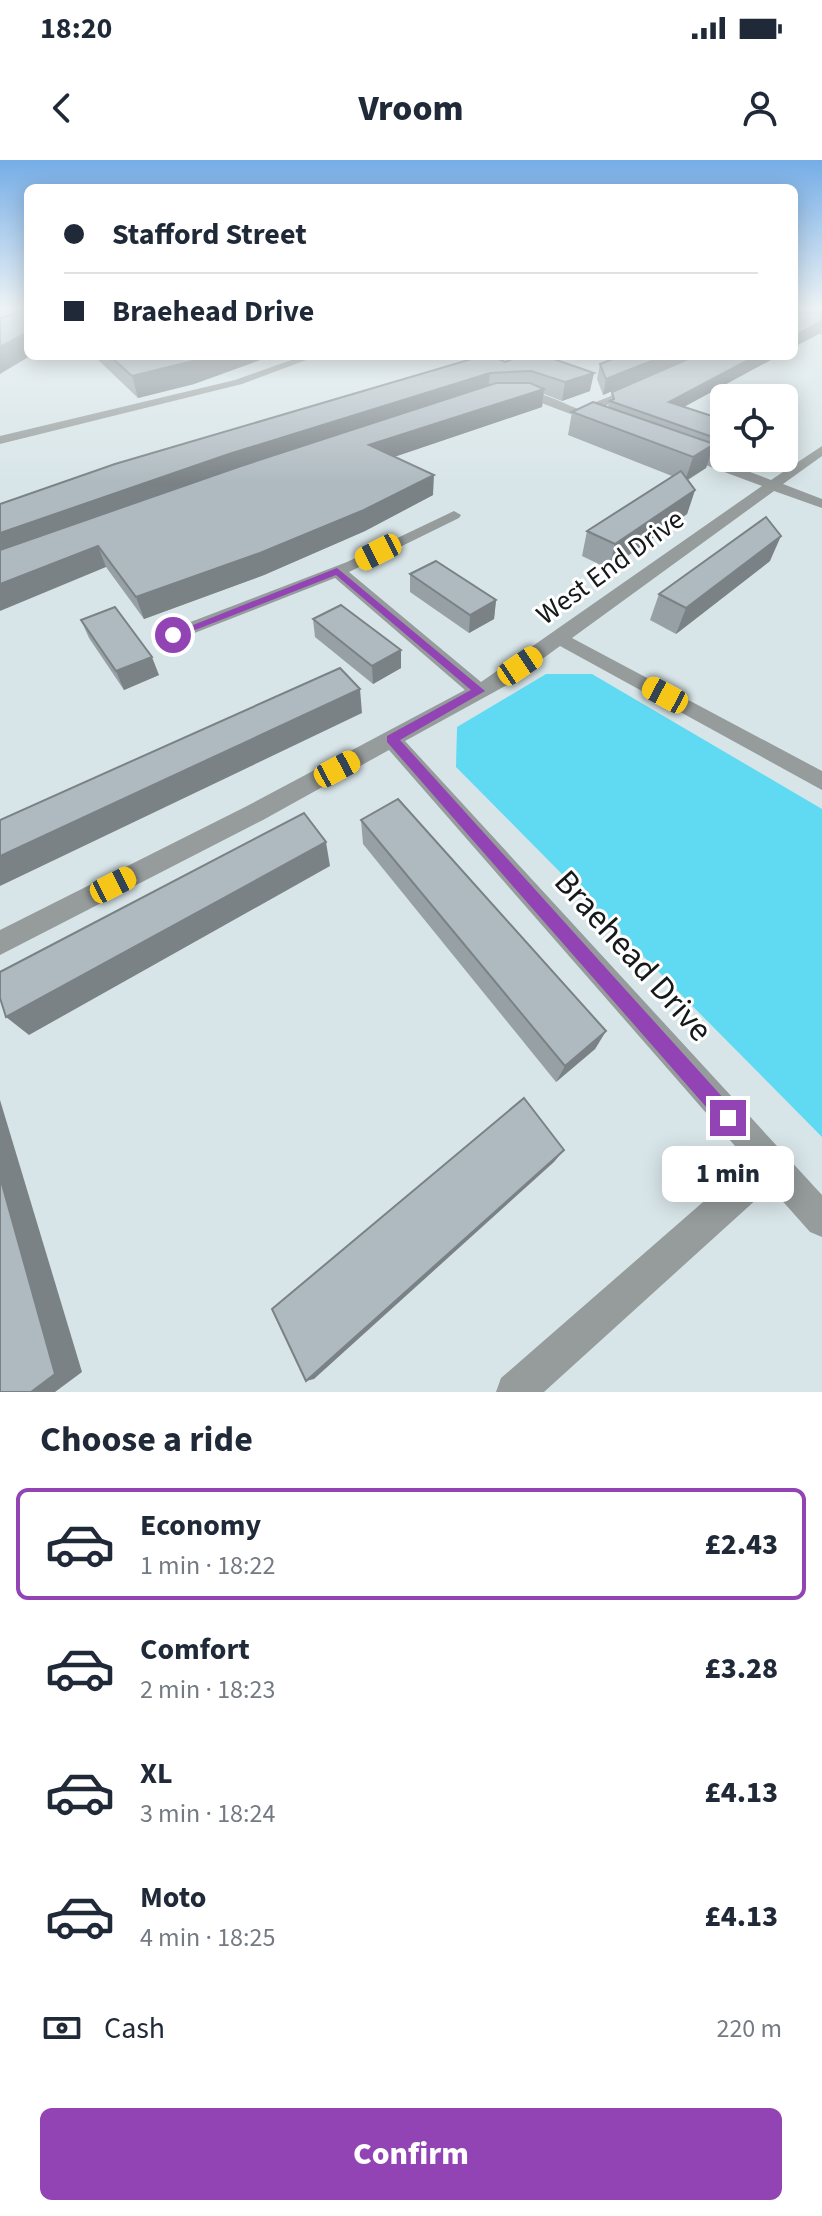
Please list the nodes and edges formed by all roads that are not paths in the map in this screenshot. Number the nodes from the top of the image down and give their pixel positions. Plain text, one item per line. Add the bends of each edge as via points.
1 (279, 367) edge
2 (646, 385) edge
3 (505, 396) edge
4 (578, 413) junction
5 (608, 424) edge
6 (0, 440) edge
7 (668, 446) edge
8 (822, 450) edge
9 (772, 484) junction
10 (822, 504) edge
11 (454, 515) dead end
12 (337, 571) junction
13 (173, 635) dead end
14 (560, 639) junction
15 (479, 691) junction
16 (391, 739) junction
17 (822, 781) edge
18 (0, 943) edge
19 (770, 1165) junction
20 (822, 1220) edge
21 (515, 1392) edge

1 - 6 lane
2 - 4 street
3 - 4 street via 529,395
4 - 5 street
7 - 9 street
8 - 9 street, West End Drive
9 - 10 street
9 - 14 street, West End Drive
11 - 12 street
12 - 13 street
12 - 15 street
14 - 15 street, West End Drive
14 - 17 street
15 - 16 street, West End Drive
16 - 18 street, West End Drive
16 - 19 street, Braehead Drive
19 - 20 street, Braehead Drive
19 - 21 street

